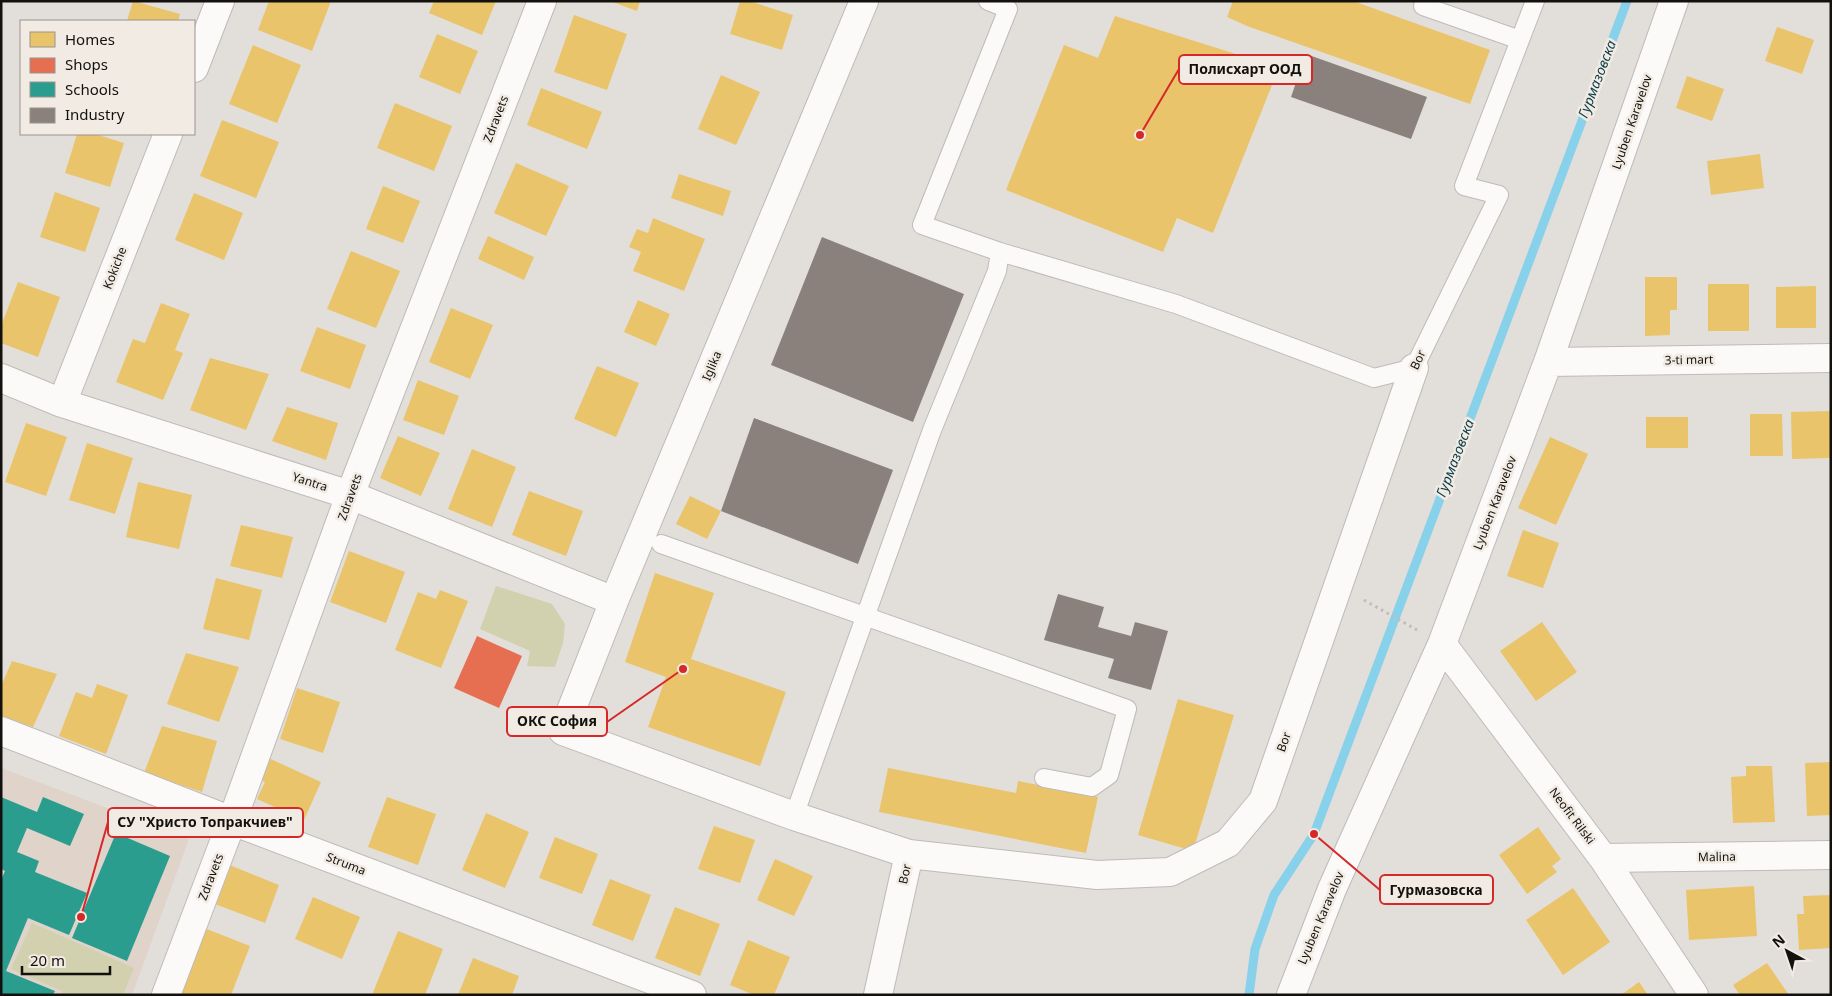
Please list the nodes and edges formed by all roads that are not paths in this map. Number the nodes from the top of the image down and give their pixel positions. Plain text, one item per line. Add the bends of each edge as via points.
1 (220, 1) edge
2 (542, 1) edge
3 (864, 1) edge
4 (988, 1) edge
5 (1425, 1) edge
6 (1535, 1) edge
7 (1674, 1) edge
8 (1520, 40) junction
9 (195, 65) edge
10 (168, 135) edge
11 (1000, 252) junction
12 (1831, 358) edge
13 (1548, 362) junction
14 (1414, 368) junction
15 (1, 378) edge
16 (62, 403) junction
17 (350, 495) junction
18 (661, 544) dead end
19 (614, 601) junction
20 (864, 617) junction
21 (1442, 644) junction
22 (1, 731) edge
23 (1044, 778) dead end
24 (794, 816) junction
25 (232, 822) junction
26 (909, 854) junction
27 (1831, 855) edge
28 (1603, 858) junction
29 (166, 995) edge
30 (692, 995) edge
31 (878, 995) edge
32 (1291, 995) edge
33 (1694, 995) edge

1 - 9 street
2 - 17 street, Zdravets
3 - 19 street, Iglika
4 - 11 lane via 1008,9 922,225
5 - 8 lane via 1423,6
6 - 8 lane
7 - 13 street, Lyuben Karavelov
8 - 14 lane, Bor via 1464,186 1499,195
10 - 16 street, Kokiche
11 - 14 lane via 1176,304 1374,378
11 - 20 lane via 997,271 932,430
12 - 13 street, 3-ti mart
13 - 21 street, Lyuben Karavelov
14 - 26 street, Bor via 1263,800 1228,843 1170,872 1097,876
15 - 16 street, Yantra
16 - 17 street, Yantra
17 - 19 street, Yantra
17 - 25 street, Zdravets
18 - 20 lane
19 - 24 street, Iglika via 563,731
20 - 23 lane via 1127,709 1109,776 1092,787
20 - 24 lane
21 - 28 street, Neofit Rilski
21 - 32 street, Lyuben Karavelov via 1332,889
22 - 25 street, Struma
24 - 26 street
25 - 29 street, Zdravets
25 - 30 street, Struma
26 - 31 street, Bor
27 - 28 street, Malina
28 - 33 street, Neofit Rilski

